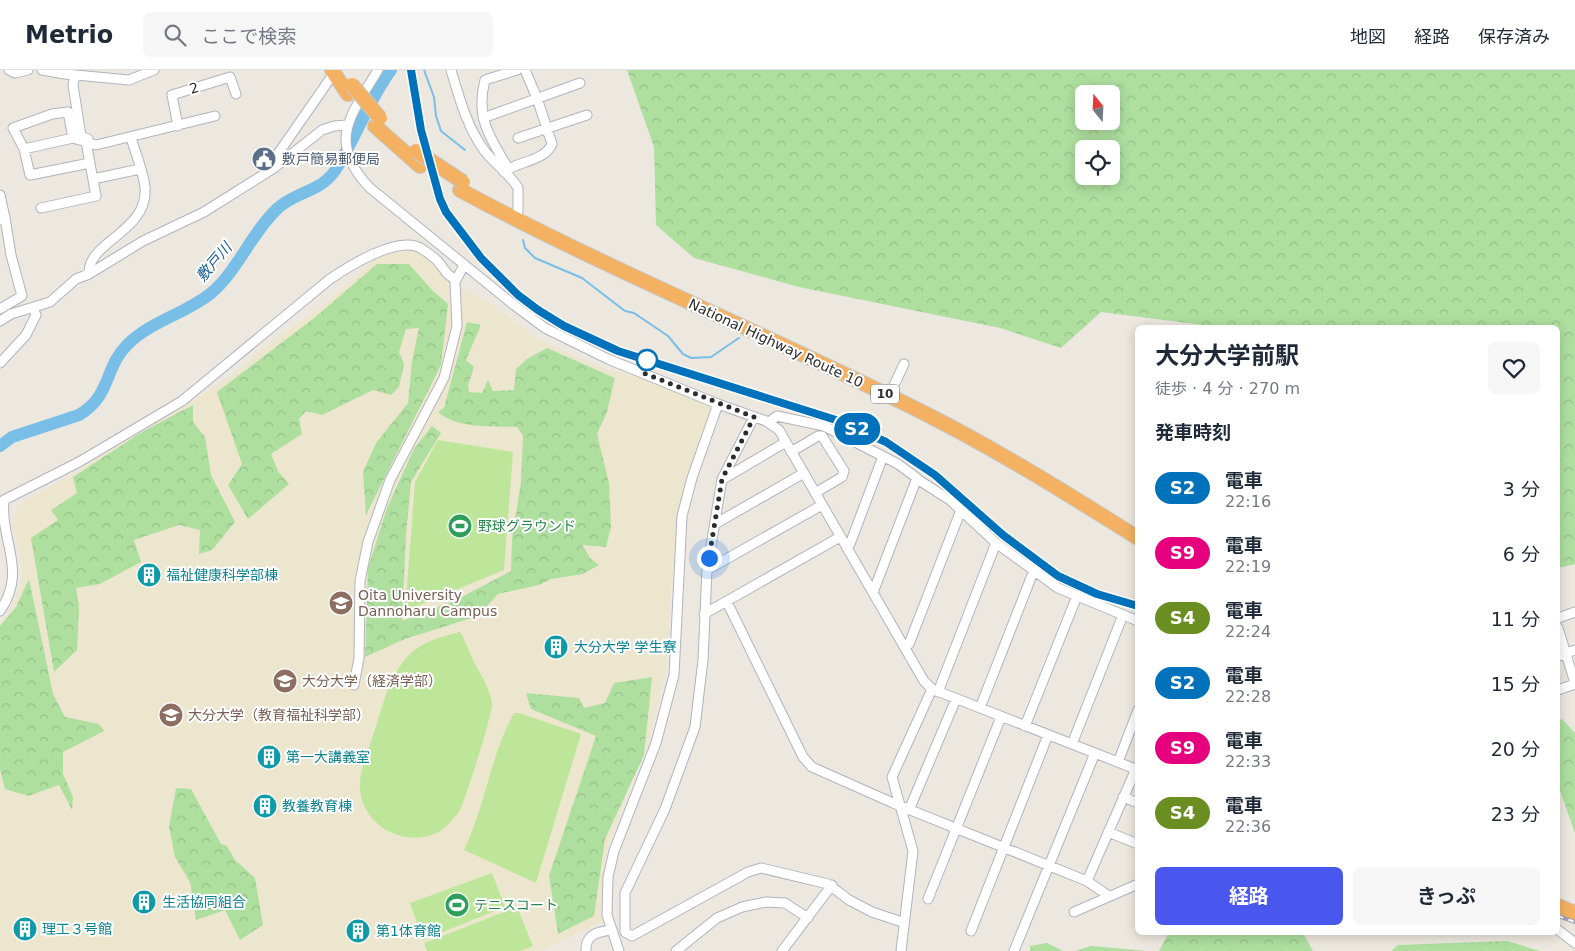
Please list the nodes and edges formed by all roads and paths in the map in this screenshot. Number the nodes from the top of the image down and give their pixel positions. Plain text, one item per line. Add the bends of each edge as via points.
1 (10, 70) edge
2 (28, 70) edge
3 (42, 70) edge
4 (154, 70) edge
5 (452, 70) edge
6 (517, 70) edge
7 (525, 70) edge
8 (336, 71) edge
9 (375, 71) edge
10 (65, 72) edge
11 (75, 75) junction
12 (580, 83) dead end
13 (236, 94) dead end
14 (537, 98) junction
15 (587, 115) dead end
16 (215, 116) dead end
17 (483, 118) junction
18 (377, 122) junction
19 (347, 125) junction
20 (178, 126) junction
21 (547, 128) junction
22 (73, 138) junction
23 (131, 138) junction
24 (518, 138) dead end
25 (88, 143) junction
26 (24, 149) junction
27 (90, 162) junction
28 (140, 169) junction
29 (506, 170) junction
30 (261, 177) junction
31 (93, 179) junction
32 (461, 186) junction
33 (0, 195) edge
34 (41, 208) dead end
35 (515, 215) junction
36 (3, 219) edge
37 (464, 265) junction
38 (89, 274) junction
39 (456, 279) junction
40 (33, 308) junction
41 (0, 309) edge
42 (0, 321) edge
43 (0, 362) edge
44 (904, 364) dead end
45 (889, 396) junction
46 (718, 404) junction
47 (754, 417) junction
48 (769, 422) junction
49 (786, 442) junction
50 (791, 452) junction
51 (882, 459) dead end
52 (804, 473) junction
53 (722, 479) junction
54 (917, 479) junction
55 (815, 493) junction
56 (822, 506) junction
57 (961, 510) junction
58 (715, 524) junction
59 (840, 536) junction
60 (1135, 536) edge
61 (996, 543) junction
62 (846, 547) junction
63 (707, 570) junction
64 (1034, 570) junction
65 (872, 591) junction
66 (1077, 596) junction
67 (727, 602) junction
68 (0, 611) edge
69 (1575, 612) edge
70 (704, 614) junction
71 (1123, 615) junction
72 (1560, 617) edge
73 (1135, 620) edge
74 (904, 647) junction
75 (1575, 650) edge
76 (1561, 654) edge
77 (1575, 684) edge
78 (354, 685) dead end
79 (1560, 689) edge
80 (935, 690) junction
81 (956, 699) junction
82 (980, 708) junction
83 (1001, 716) junction
84 (1135, 718) edge
85 (1025, 726) junction
86 (1048, 735) junction
87 (1072, 744) junction
88 (1095, 753) junction
89 (1118, 762) junction
90 (1135, 769) edge
91 (1135, 774) edge
92 (1123, 797) junction
93 (1135, 802) edge
94 (899, 806) junction
95 (909, 810) junction
96 (956, 829) junction
97 (1108, 832) junction
98 (1135, 843) edge
99 (1004, 848) junction
100 (1048, 866) junction
101 (1087, 881) junction
102 (832, 885) junction
103 (1135, 885) edge
104 (1108, 896) junction
105 (928, 899) dead end
106 (1560, 907) edge
107 (1074, 912) dead end
108 (1575, 913) edge
109 (808, 918) junction
110 (902, 922) junction
111 (610, 930) junction
112 (971, 931) dead end
113 (1560, 932) edge
114 (1575, 943) edge
115 (586, 951) edge
116 (618, 951) edge
117 (676, 951) edge
118 (782, 951) edge
119 (901, 951) edge
120 (1014, 951) edge

1 - 2 street via 15,73
3 - 10 street
4 - 11 street via 129,80
5 - 29 street via 472,129 484,150
6 - 17 street via 484,80 481,93
7 - 14 street
8 - 18 highway, National Highway Route 10 / 10, bridge
8 - 30 street
9 - 19 street
10 - 11 street
11 - 25 street via 73,85 81,136 88,139
12 - 14 street
13 - 20 street, 2 via 230,77 172,95
14 - 17 street
14 - 21 street
15 - 21 street
16 - 20 street
17 - 29 street via 489,138
18 - 32 highway, National Highway Route 10 / 10, bridge
18 - 32 highway, National Highway Route 10 / 10 via 420,166
19 - 30 street via 322,130
19 - 37 street via 348,155 356,172 370,188
20 - 23 street
21 - 24 street
21 - 29 street via 552,144 549,149
22 - 25 street
22 - 26 street
22 - 26 street via 68,112 52,114 13,128
23 - 25 street via 96,145
23 - 28 street
25 - 27 street
26 - 27 street via 30,175
27 - 31 street
28 - 31 street
28 - 38 street via 145,188 143,206 130,226 93,257 88,264
29 - 35 street via 518,188
30 - 38 street via 198,216 142,241
31 - 34 street via 96,196
32 - 35 highway, National Highway Route 10 / 10
33 - 36 street
35 - 45 highway, National Highway Route 10 / 10 via 621,271
36 - 41 street via 22,296
37 - 39 street
37 - 46 street via 527,316 558,335
38 - 40 street via 76,279 50,302
39 - 68 street via 448,276 440,263 413,245 381,252 355,263 330,279 182,402 79,462 4,500 2,524 13,585
39 - 78 street via 457,326 444,378 390,480 368,542 360,581 359,658
40 - 42 street
40 - 43 street via 36,315 26,335
44 - 45 street
45 - 60 highway, National Highway Route 10 / 10 via 1000,454
46 - 47 street
46 - 111 street via 682,516 674,675 656,743 614,851 606,900
47 - 48 street
47 - 53 street
48 - 49 street via 778,428
48 - 54 street via 777,416 824,426 898,464
49 - 50 street
49 - 53 street
50 - 52 street
50 - 55 street via 822,436 844,471 842,477
51 - 62 street via 850,544
52 - 55 street
52 - 58 street
53 - 58 street
54 - 57 street
54 - 65 street
55 - 56 street
56 - 59 street
56 - 63 street
57 - 61 street
57 - 74 street via 909,644
58 - 63 street
59 - 62 street
59 - 67 street
61 - 64 street
61 - 80 street
62 - 65 street
63 - 70 street
64 - 66 street via 1058,588
64 - 82 street
65 - 74 street
66 - 71 street
66 - 85 street
67 - 70 street
67 - 94 street via 806,762
69 - 72 street
70 - 102 street via 704,660 695,727 665,809 625,893 625,932 632,936 748,872 761,868
71 - 73 street
71 - 87 street
74 - 80 street via 924,681
75 - 76 street
76 - 77 street
77 - 79 street
80 - 81 street
80 - 94 street via 892,777
81 - 82 street
81 - 95 street
82 - 83 street
83 - 85 street
83 - 96 street
84 - 89 street
85 - 86 street
86 - 87 street
86 - 99 street
87 - 88 street
88 - 89 street
88 - 100 street
89 - 90 street
91 - 92 street
92 - 93 street
92 - 97 street
94 - 95 street
94 - 110 street via 913,850
95 - 96 street
96 - 99 street
96 - 105 street
97 - 98 street
97 - 101 street
99 - 100 street
99 - 112 street
100 - 101 street
100 - 120 street
101 - 104 street
102 - 109 street
102 - 110 street via 849,900
103 - 104 street
104 - 107 street
106 - 108 highway
109 - 117 street via 785,903 766,902 742,907 717,918
109 - 118 street
110 - 119 street
111 - 115 street via 592,935 587,940
111 - 116 street
113 - 114 street

